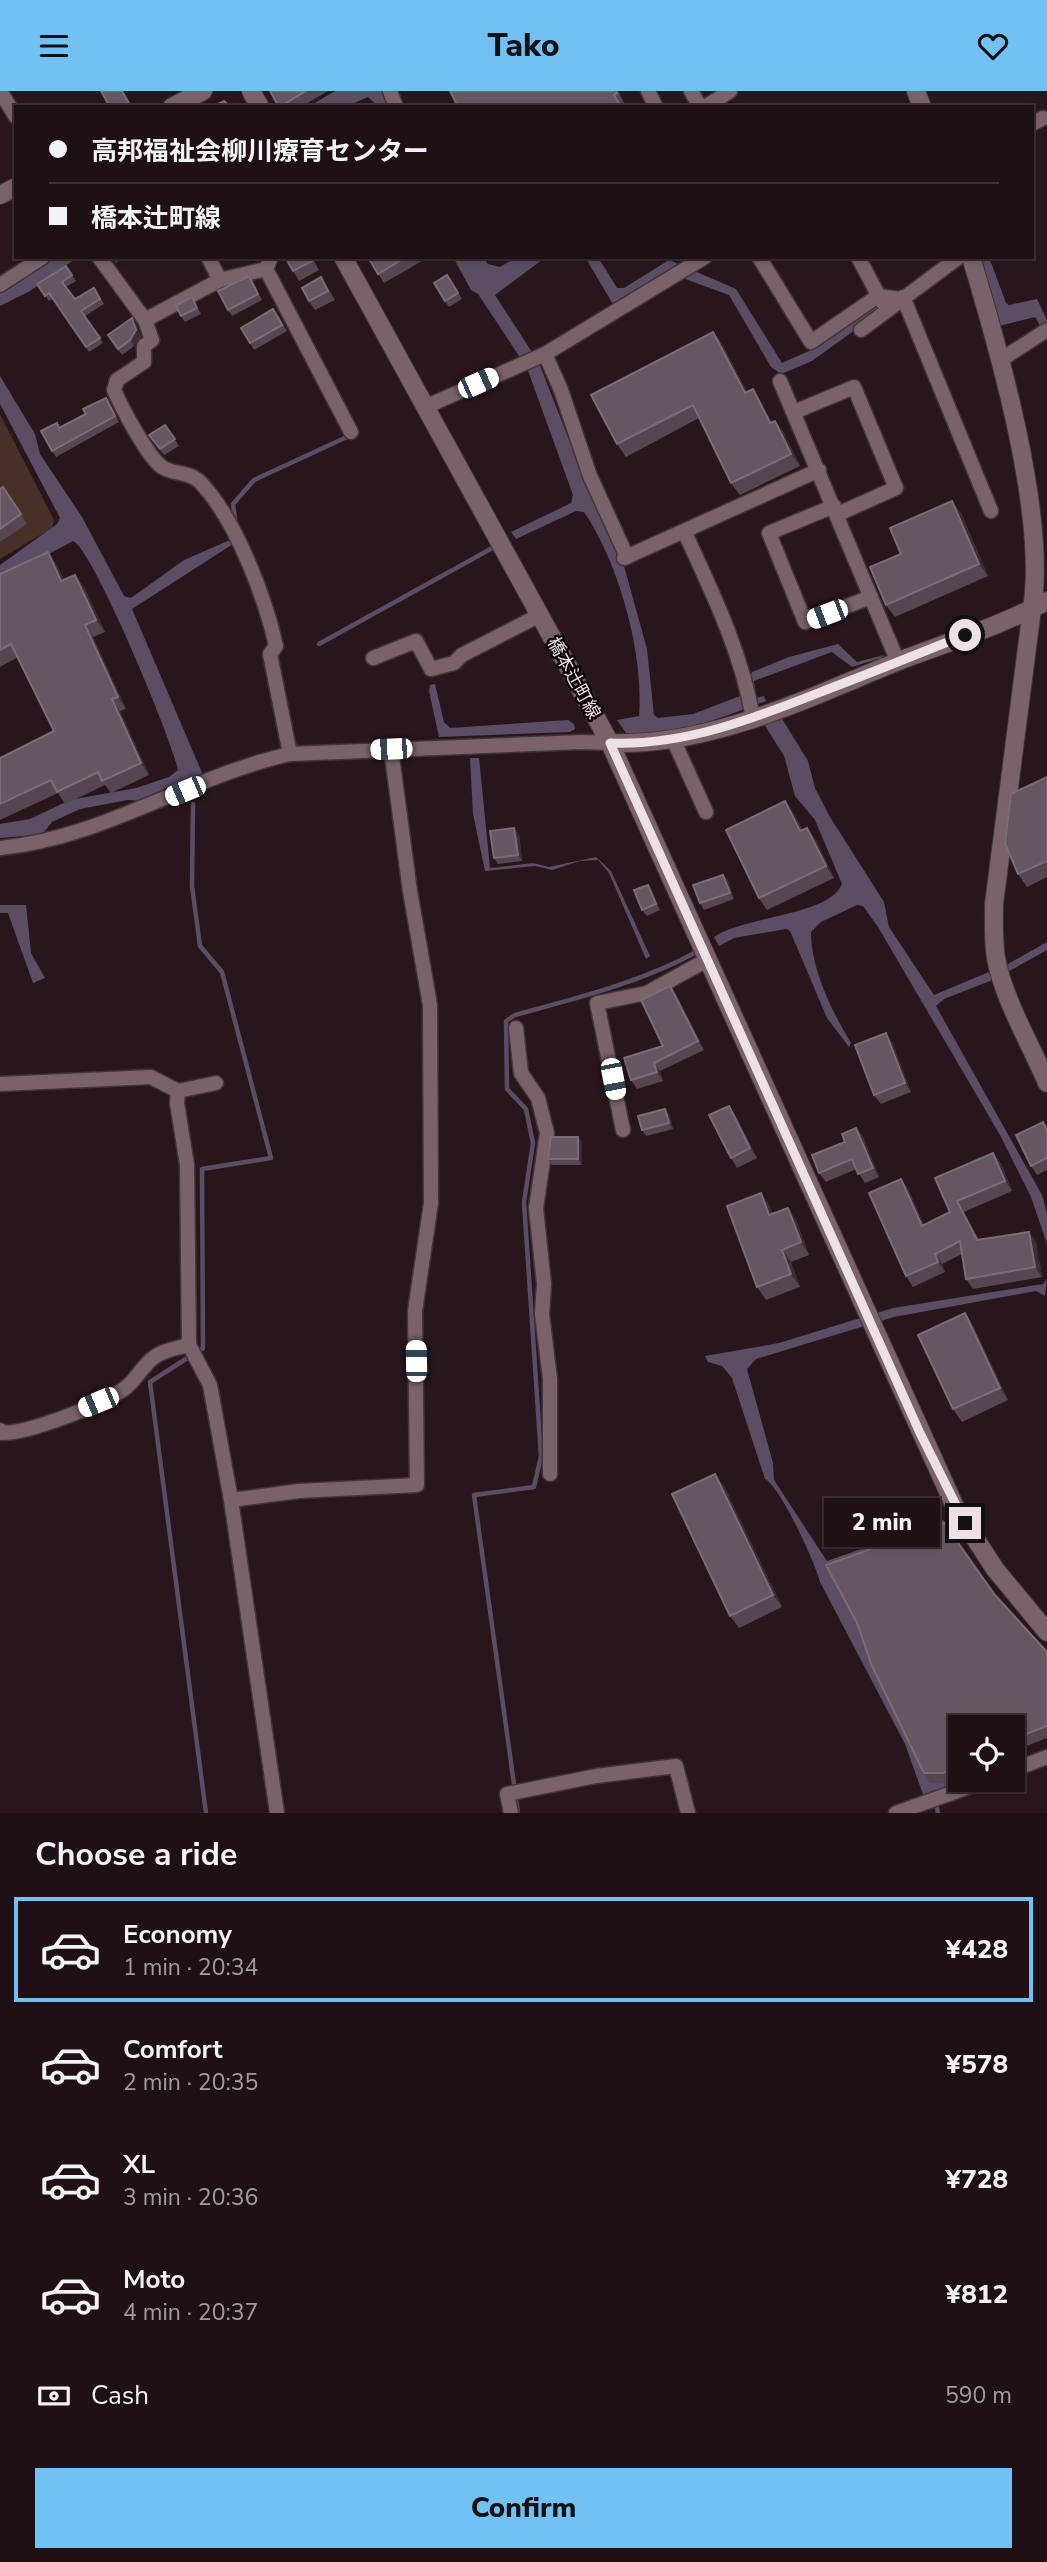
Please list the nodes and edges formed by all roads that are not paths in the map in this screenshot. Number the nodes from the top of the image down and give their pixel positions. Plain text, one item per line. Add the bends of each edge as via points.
1 (0, 91) edge
2 (203, 91) edge
3 (730, 91) edge
4 (176, 105) edge
5 (706, 105) edge
6 (14, 114) edge
7 (40, 259) edge
8 (100, 259) edge
9 (209, 259) edge
10 (344, 259) edge
11 (702, 259) edge
12 (760, 259) edge
13 (859, 259) edge
14 (956, 259) edge
15 (972, 259) edge
16 (269, 263) edge
17 (220, 279) junction
18 (0, 285) edge
19 (878, 296) junction
20 (902, 298) junction
21 (886, 311) junction
22 (145, 320) junction
23 (861, 330) dead end
24 (1047, 330) edge
25 (541, 355) junction
26 (1002, 359) junction
27 (780, 381) dead end
28 (425, 407) junction
29 (794, 412) junction
30 (351, 432) dead end
31 (819, 470) junction
32 (836, 510) junction
33 (991, 511) dead end
34 (685, 533) junction
35 (872, 597) junction
36 (1040, 605) edge
37 (540, 615) junction
38 (373, 658) dead end
39 (898, 662) junction
40 (752, 713) junction
41 (673, 739) junction
42 (610, 743) junction
43 (391, 749) junction
44 (290, 754) junction
45 (706, 812) dead end
46 (0, 848) edge
47 (707, 960) junction
48 (516, 1028) dead end
49 (216, 1083) dead end
50 (1047, 1083) edge
51 (0, 1084) edge
52 (178, 1091) junction
53 (623, 1130) dead end
54 (190, 1345) junction
55 (0, 1430) edge
56 (550, 1474) dead end
57 (231, 1500) junction
58 (1047, 1632) edge
59 (1047, 1757) edge
60 (1025, 1765) edge
61 (962, 1792) edge
62 (924, 1809) edge
63 (277, 1813) edge
64 (511, 1813) edge
65 (688, 1813) edge
66 (896, 1813) edge

1 - 6 street
2 - 4 main road
3 - 5 street
7 - 18 street
8 - 22 street
9 - 17 street
10 - 28 main road, 橋本辻町線
11 - 25 street
12 - 19 street via 811,342
13 - 19 street
14 - 20 street
15 - 26 main road
16 - 17 street
16 - 30 street
17 - 22 street
19 - 20 street
19 - 21 street
20 - 21 street
20 - 33 street
21 - 23 street
22 - 44 street via 152,339 144,346 144,362 117,380 114,390 159,465 199,480 228,521 270,617 276,646 270,654
24 - 26 street
25 - 28 street
25 - 34 street via 561,390 590,476 625,557
26 - 36 main road via 1032,460 1041,514
27 - 29 street
28 - 37 main road, 橋本辻町線
29 - 31 street
29 - 32 street via 854,387 896,488
31 - 32 street
31 - 34 street
32 - 35 street
32 - 35 street via 769,533 805,622
34 - 40 street via 734,640
35 - 39 street
36 - 39 main road
36 - 50 main road via 994,904 993,936 1006,989
37 - 38 street via 454,663 431,669 416,641
37 - 42 main road, 橋本辻町線
39 - 40 main road
40 - 41 main road
41 - 42 main road
41 - 45 street
42 - 43 street
42 - 47 main road, 橋本辻町線
43 - 44 street
43 - 57 street via 430,1005 431,1203 415,1311 417,1485 299,1491
44 - 46 street via 248,764 90,829
47 - 53 street via 647,993 597,1003
47 - 58 main road, 橋本辻町線 via 956,1509 995,1569
48 - 56 street via 522,1073 538,1098 547,1133 536,1208 550,1379
49 - 52 street
51 - 52 street via 151,1077
52 - 54 street via 187,1165
54 - 55 street via 155,1355 119,1392 43,1425 15,1433
54 - 57 street via 210,1385
57 - 63 street
59 - 60 street
61 - 62 street
62 - 66 street
64 - 65 street via 507,1794 676,1766

